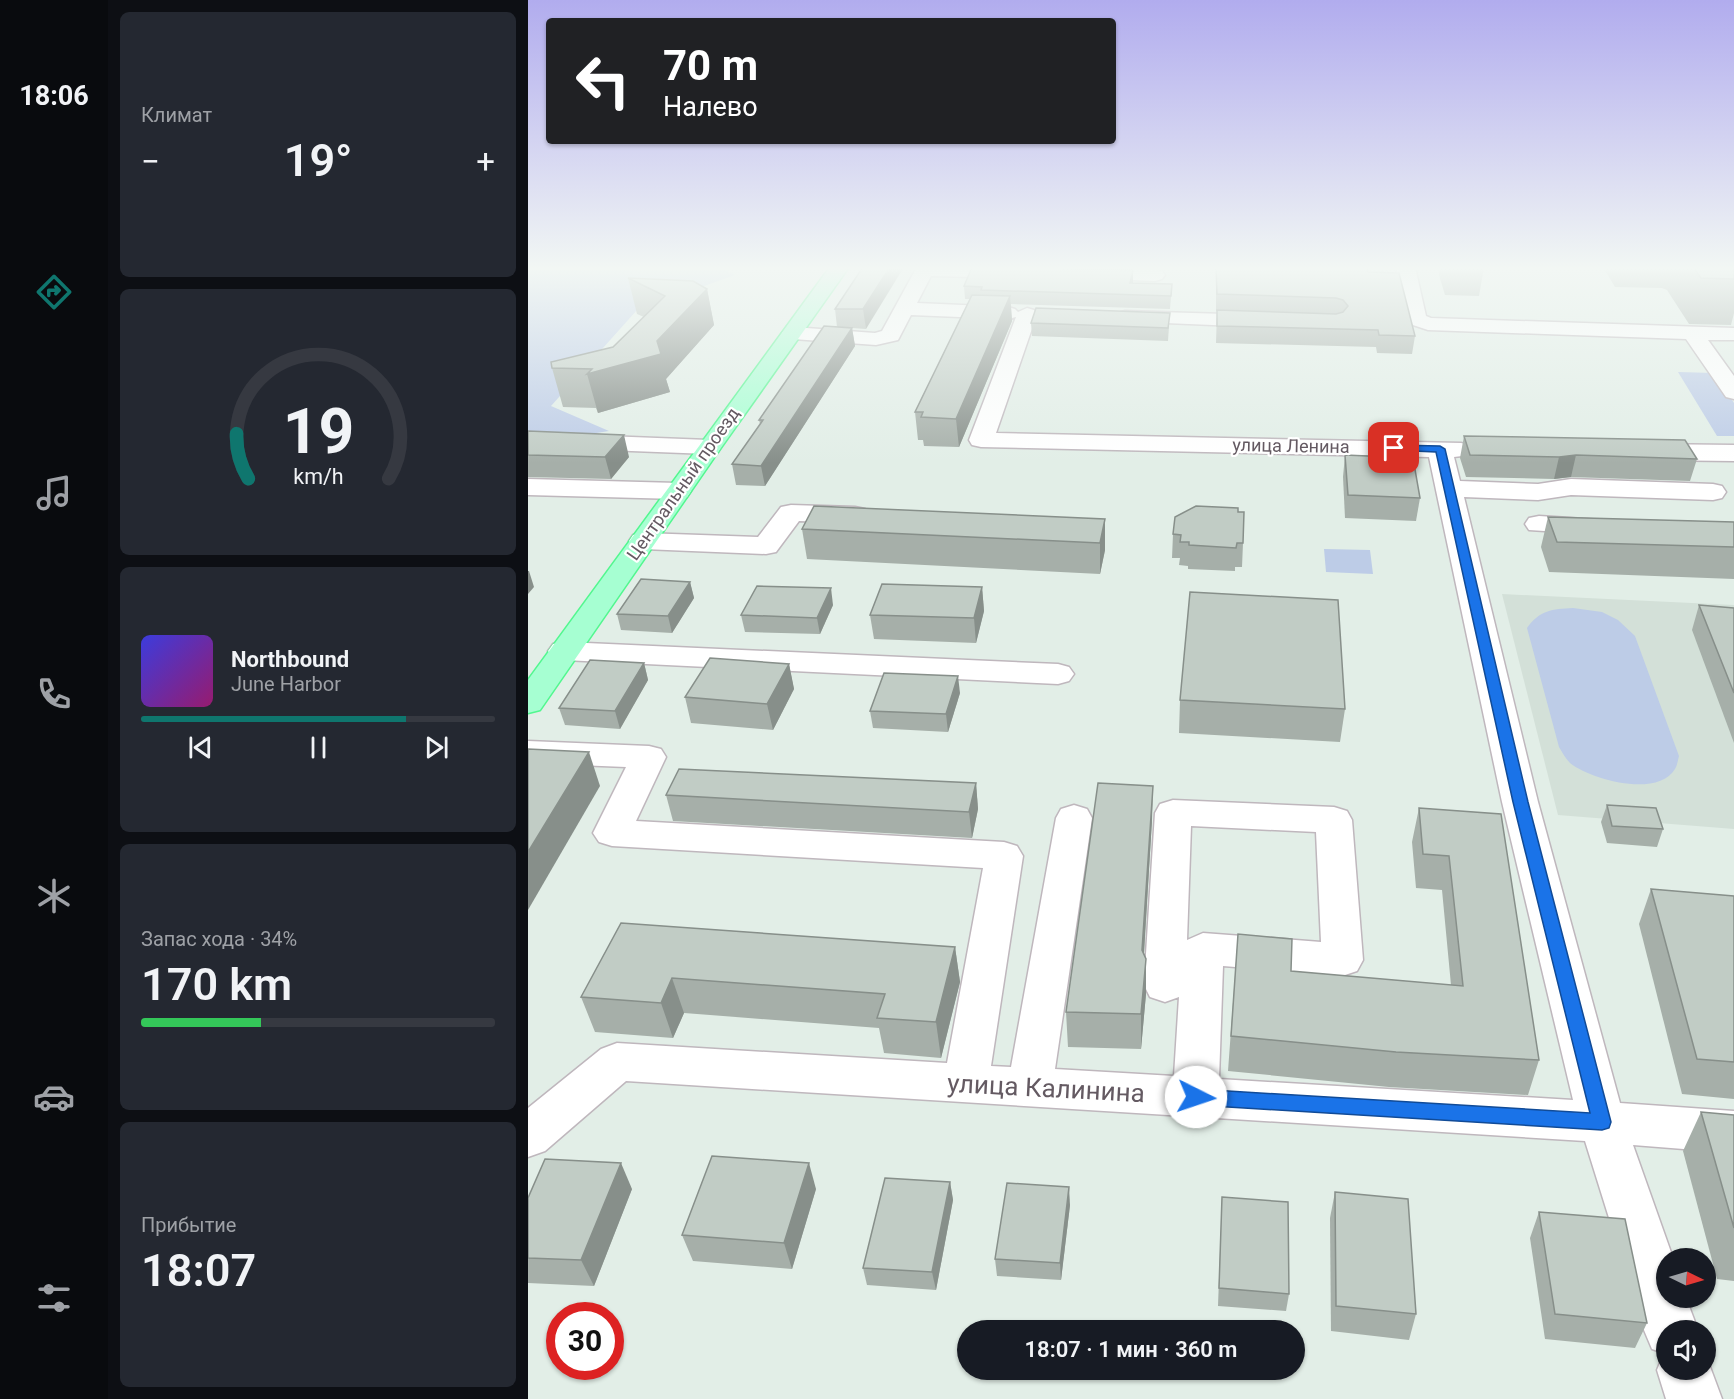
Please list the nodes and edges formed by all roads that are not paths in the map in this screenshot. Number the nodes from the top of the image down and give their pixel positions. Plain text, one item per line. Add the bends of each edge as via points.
1 (891, 332) edge
2 (1031, 332) edge
3 (1692, 332) edge
4 (1698, 332) edge
5 (793, 333) joint
6 (1734, 334) edge
7 (1734, 392) edge
8 (528, 440) edge
9 (709, 447) junction
10 (1440, 449) junction
11 (1489, 450) edge
12 (1629, 452) edge
13 (1734, 453) edge
14 (528, 487) edge
15 (1449, 488) junction
16 (678, 491) junction
17 (1713, 492) dead end
18 (884, 517) edge
19 (1539, 524) dead end
20 (1620, 527) edge
21 (643, 541) junction
22 (564, 651) junction
23 (1058, 674) dead end
24 (528, 703) edge
25 (528, 752) edge
26 (1074, 818) dead end
27 (1165, 985) dead end
28 (966, 1083) junction
29 (1030, 1087) junction
30 (1196, 1097) junction
31 (1602, 1122) junction
32 (1734, 1132) edge
33 (528, 1136) edge
34 (1668, 1320) edge
35 (1687, 1380) edge
36 (1694, 1399) edge

1 - 5 street via 876,339
2 - 10 street, улица Ленина via 981,440
3 - 7 street
4 - 6 street
5 - 9 main road, Центральный проезд
8 - 9 street
9 - 16 main road, Центральный проезд
10 - 11 street, улица Ленина
10 - 15 street
12 - 13 street
14 - 16 street
15 - 17 street
15 - 31 street via 1520,802
16 - 21 main road, Центральный проезд
18 - 21 street via 791,513 766,546
19 - 20 street
21 - 22 main road, Центральный проезд
22 - 23 street
22 - 24 main road, Центральный проезд
25 - 28 street via 649,757 612,833 1004,856
26 - 29 street
27 - 30 street via 1173,813 1334,820 1342,960 1203,949
28 - 29 street, улица Калинина
28 - 33 street, улица Калинина via 617,1062
29 - 30 street, улица Калинина
30 - 31 street, улица Калинина
31 - 32 street, улица Калинина
31 - 34 street
35 - 36 street

